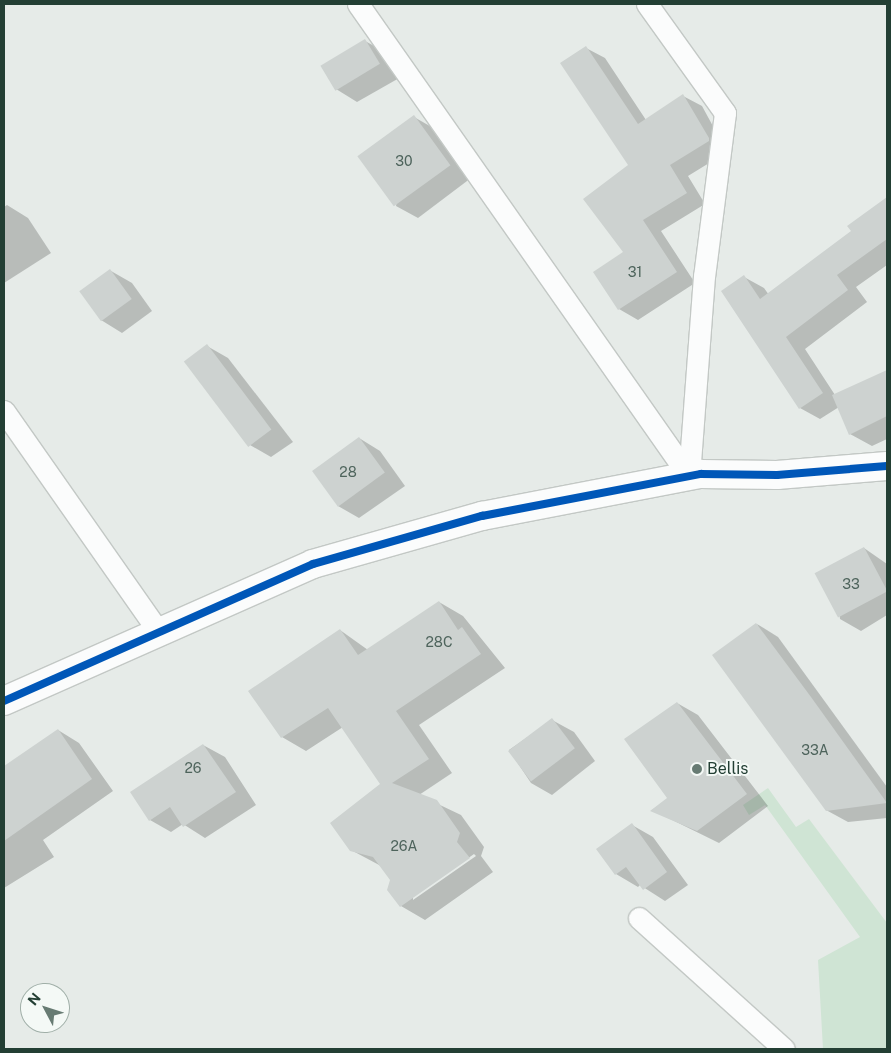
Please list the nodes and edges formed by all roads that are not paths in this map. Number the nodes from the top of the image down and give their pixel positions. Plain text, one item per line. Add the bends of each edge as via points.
1 (358, 4) edge
2 (647, 4) edge
3 (4, 411) edge
4 (887, 466) edge
5 (689, 476) junction
6 (158, 631) junction
7 (4, 701) edge
8 (639, 918) dead end
9 (784, 1049) edge

1 - 5 lane
2 - 5 lane via 725,113 704,276
3 - 6 lane
4 - 5 street via 777,475
5 - 6 street via 482,516 313,564
6 - 7 street
8 - 9 lane

